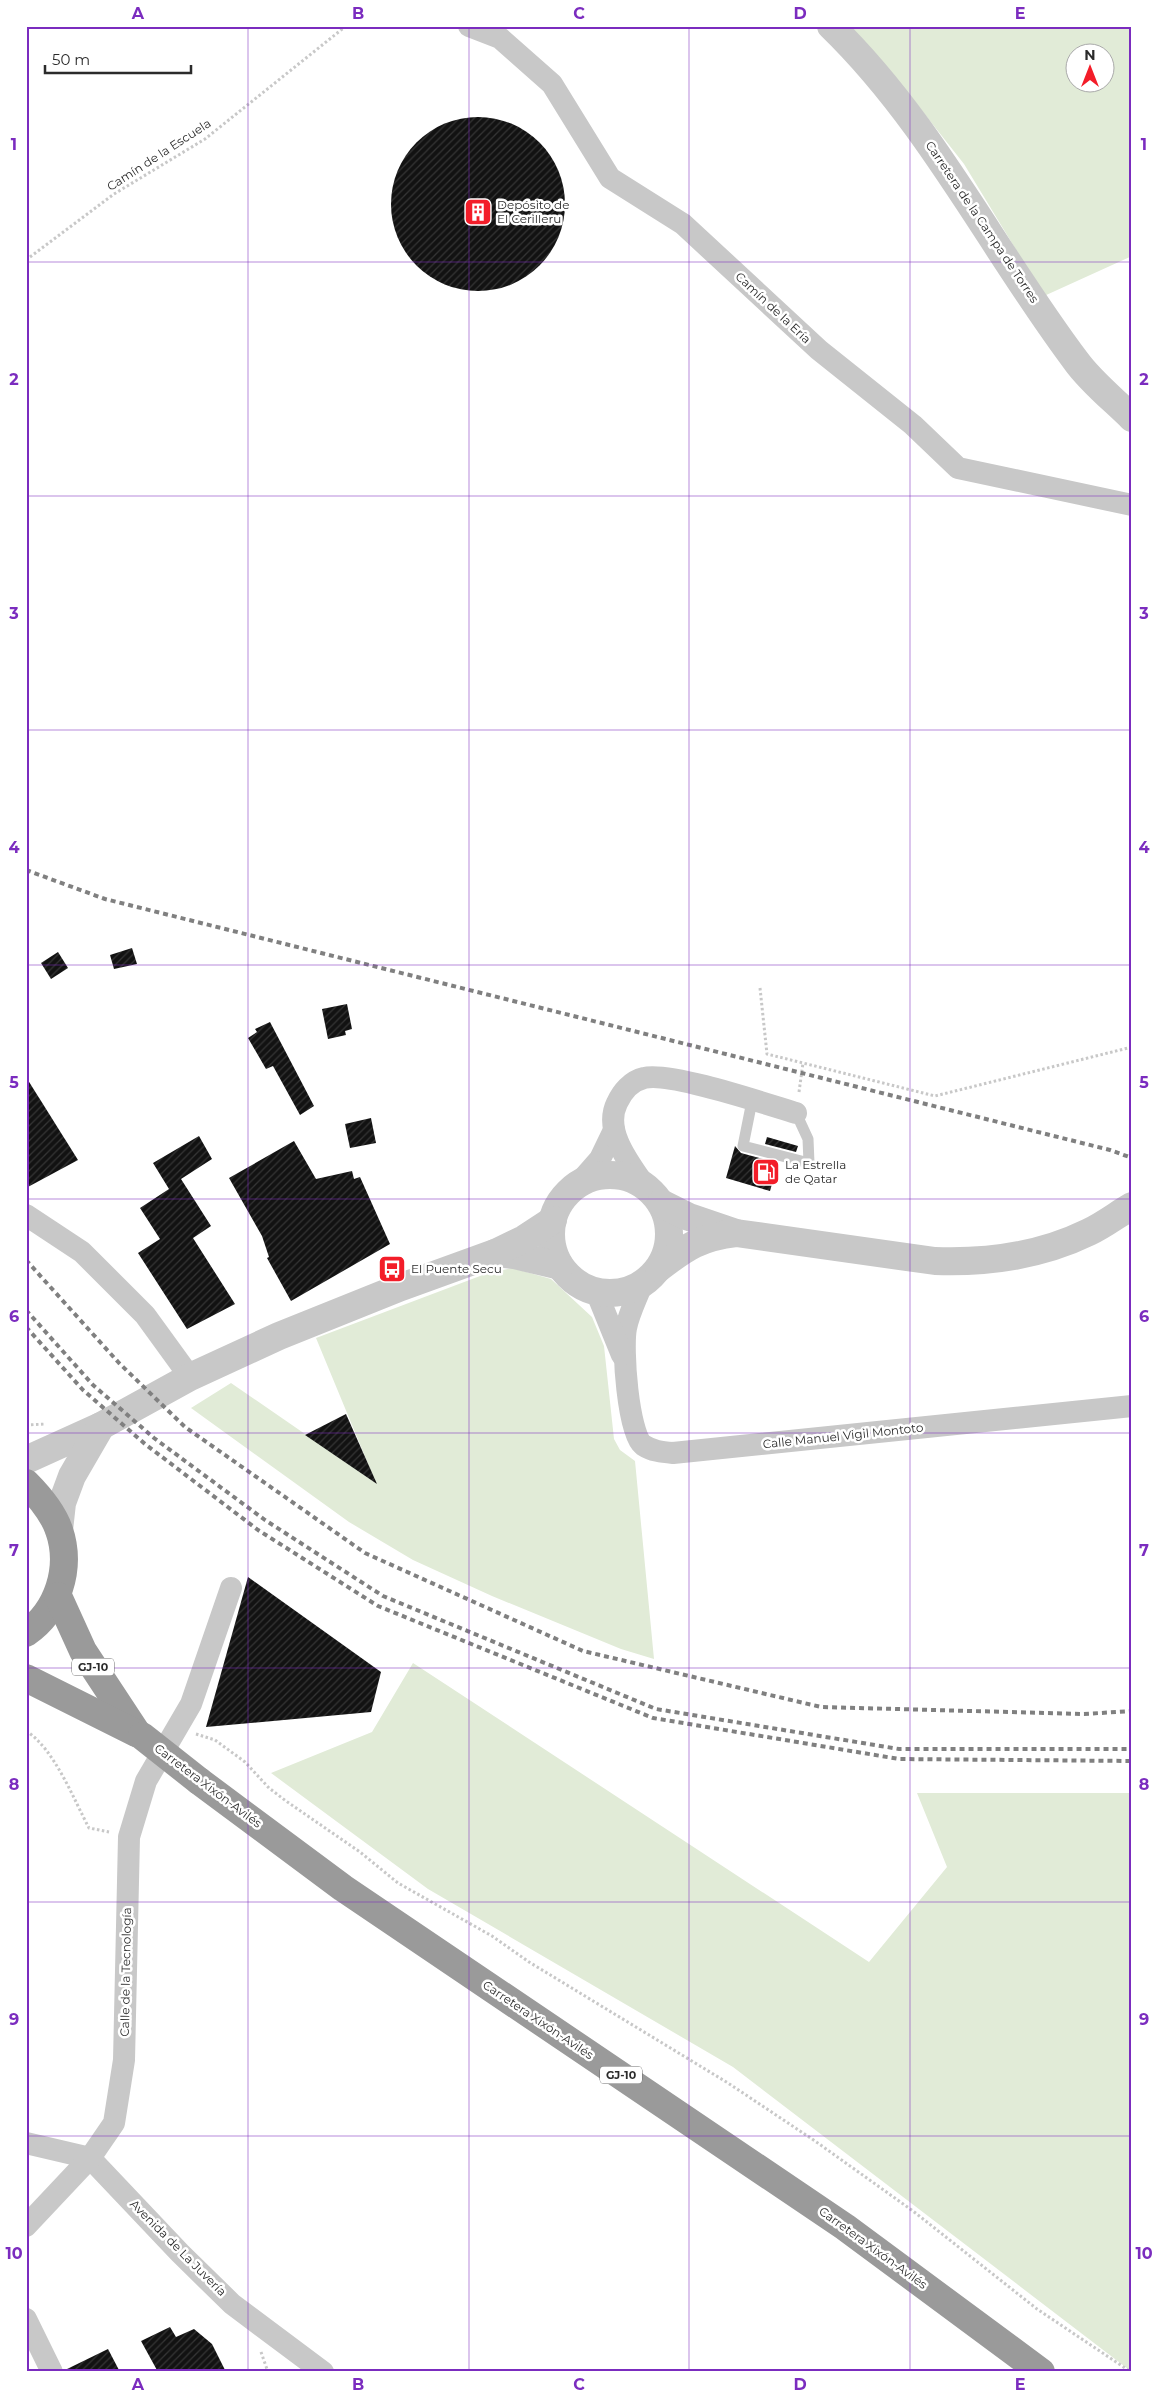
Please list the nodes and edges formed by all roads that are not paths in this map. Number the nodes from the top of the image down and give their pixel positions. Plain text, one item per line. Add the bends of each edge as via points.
1 (469, 26) edge
2 (831, 26) edge
3 (1132, 418) edge
4 (1132, 505) edge
5 (752, 1100) junction
6 (796, 1113) joint
7 (614, 1130) junction
8 (579, 1183) junction
9 (653, 1194) junction
10 (1132, 1206) edge
11 (26, 1214) edge
12 (553, 1220) junction
13 (736, 1232) junction
14 (494, 1253) junction
15 (560, 1266) junction
16 (650, 1276) junction
17 (596, 1291) junction
18 (624, 1359) junction
19 (190, 1377) junction
20 (1132, 1406) edge
21 (90, 1431) junction
22 (26, 1444) edge
23 (26, 1460) edge
24 (26, 1483) edge
25 (59, 1530) junction
26 (231, 1588) dead end
27 (58, 1596) junction
28 (26, 1633) edge
29 (26, 1678) edge
30 (139, 1735) junction
31 (26, 2143) edge
32 (90, 2158) junction
33 (26, 2226) edge
34 (26, 2319) edge
35 (52, 2372) edge
36 (323, 2372) edge
37 (1041, 2372) edge

1 - 4 street, Camín de la Ería via 500,38 552,84 610,178 683,224 819,350 913,425 958,468
2 - 3 street, Carretera de la Campa de Torres via 906,111 1077,363
5 - 6 street
5 - 6 lane via 743,1146 809,1163 808,1139
5 - 7 street via 668,1077 643,1078 623,1090 614,1108
7 - 8 street via 600,1159
7 - 9 street via 620,1148
8 - 9 street via 601,1175 624,1176
8 - 12 street via 562,1199
9 - 13 street via 689,1216
9 - 16 street via 669,1224 668,1247
10 - 13 street via 1090,1231 1042,1250 1016,1257 962,1262 935,1261
11 - 19 street via 82,1252 145,1315
12 - 14 street
12 - 15 street via 552,1243
13 - 16 street via 711,1236 682,1250
14 - 15 street
14 - 19 street via 279,1336
15 - 17 street via 576,1281
16 - 17 street via 620,1292
16 - 18 street, Calle Manuel Vigil Montoto via 626,1327
17 - 18 street, Calle Manuel Vigil Montoto
18 - 20 street, Calle Manuel Vigil Montoto via 634,1430 642,1444 673,1454
19 - 21 street
21 - 22 street
21 - 23 street
21 - 25 street via 62,1503
24 - 25 highway via 48,1508
25 - 27 highway via 64,1560
26 - 32 street, Calle de la Tecnología via 191,1704 146,1781 129,1837 124,2060 114,2123
27 - 28 highway via 39,1624
27 - 30 highway, Carretera Xixón-Avilés / GJ-10 via 83,1651
29 - 30 highway, Carretera Xixón-Avilés / GJ-10
30 - 37 highway, Carretera Xixón-Avilés / GJ-10, bridge via 343,1888 845,2227
31 - 32 street
32 - 33 street, Calle de la Tecnología
32 - 36 street, Avenida de La Juvería via 232,2304
34 - 35 street

